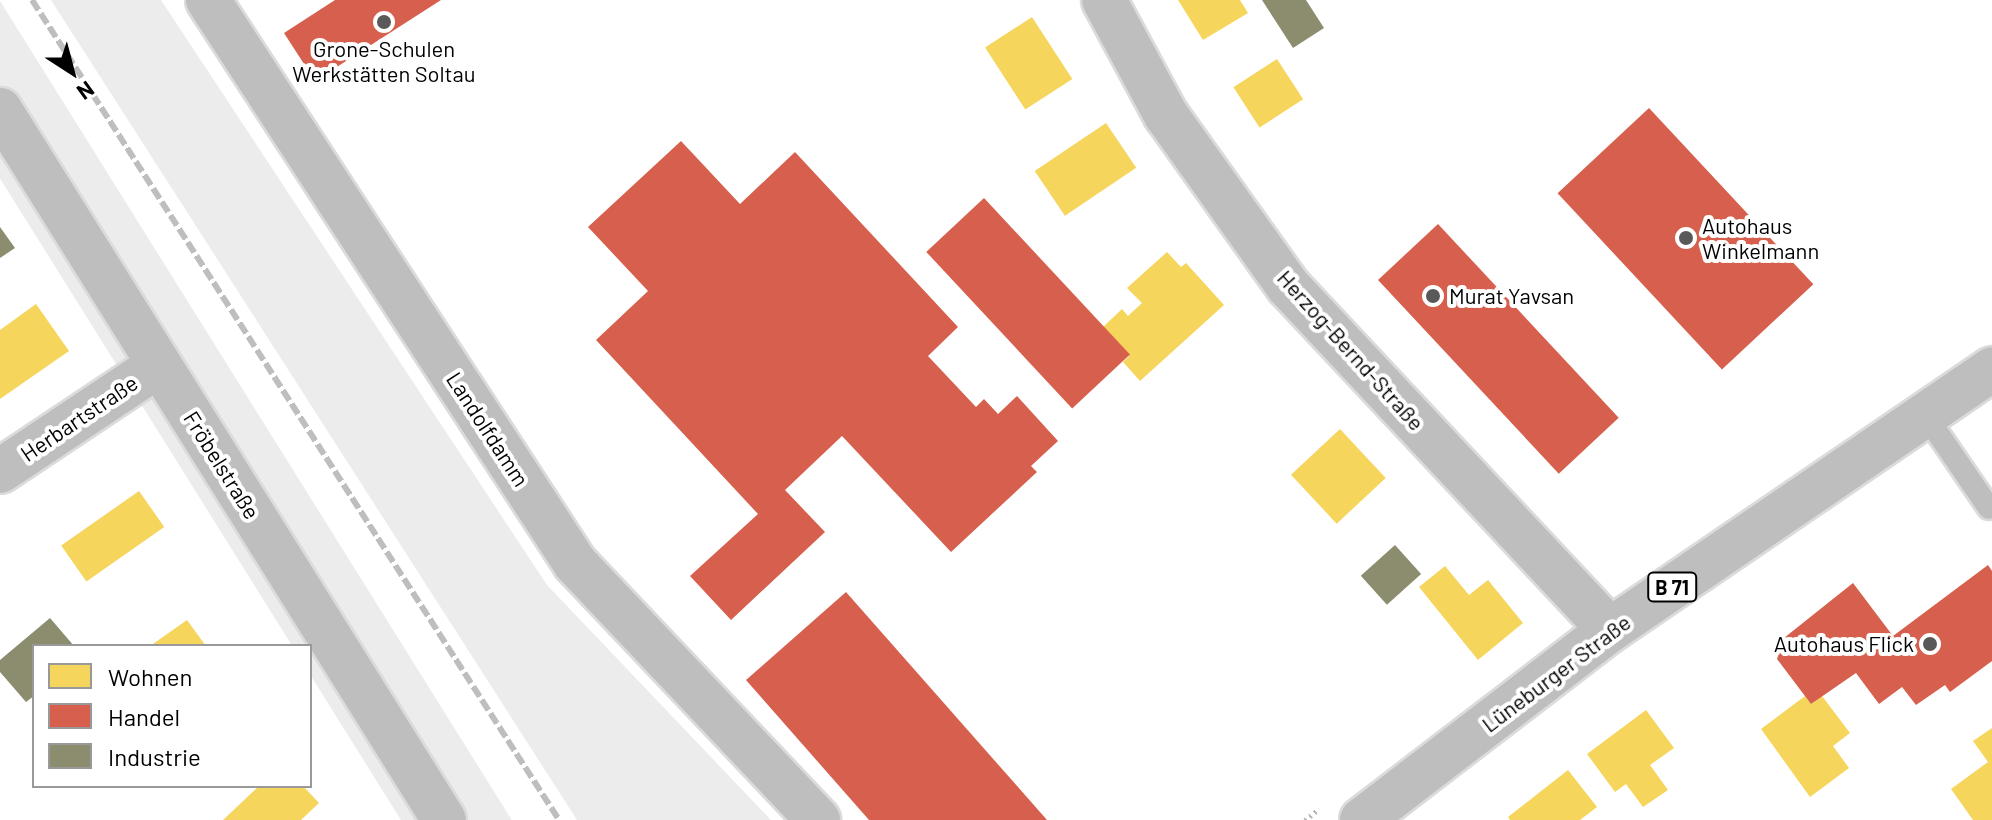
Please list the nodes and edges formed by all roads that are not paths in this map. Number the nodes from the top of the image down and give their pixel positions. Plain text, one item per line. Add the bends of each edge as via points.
1 (208, 0) edge
2 (1104, 0) edge
3 (0, 110) edge
4 (159, 365) junction
5 (1992, 369) edge
6 (1924, 413) junction
7 (0, 471) edge
8 (1989, 508) dead end
9 (1610, 630) junction
10 (444, 820) edge
11 (818, 820) edge
12 (1362, 820) edge

1 - 11 street, Landolfdamm via 575,563
2 - 9 street, Herzog-Bernd-Straße via 1166,115 1288,286
3 - 4 street, Fröbelstraße
4 - 7 street, Herbartstraße
4 - 10 street, Fröbelstraße
5 - 6 street, Lüneburger Straße / B 71
6 - 8 lane
6 - 9 street, Lüneburger Straße / B 71
9 - 12 street, Lüneburger Straße / B 71

